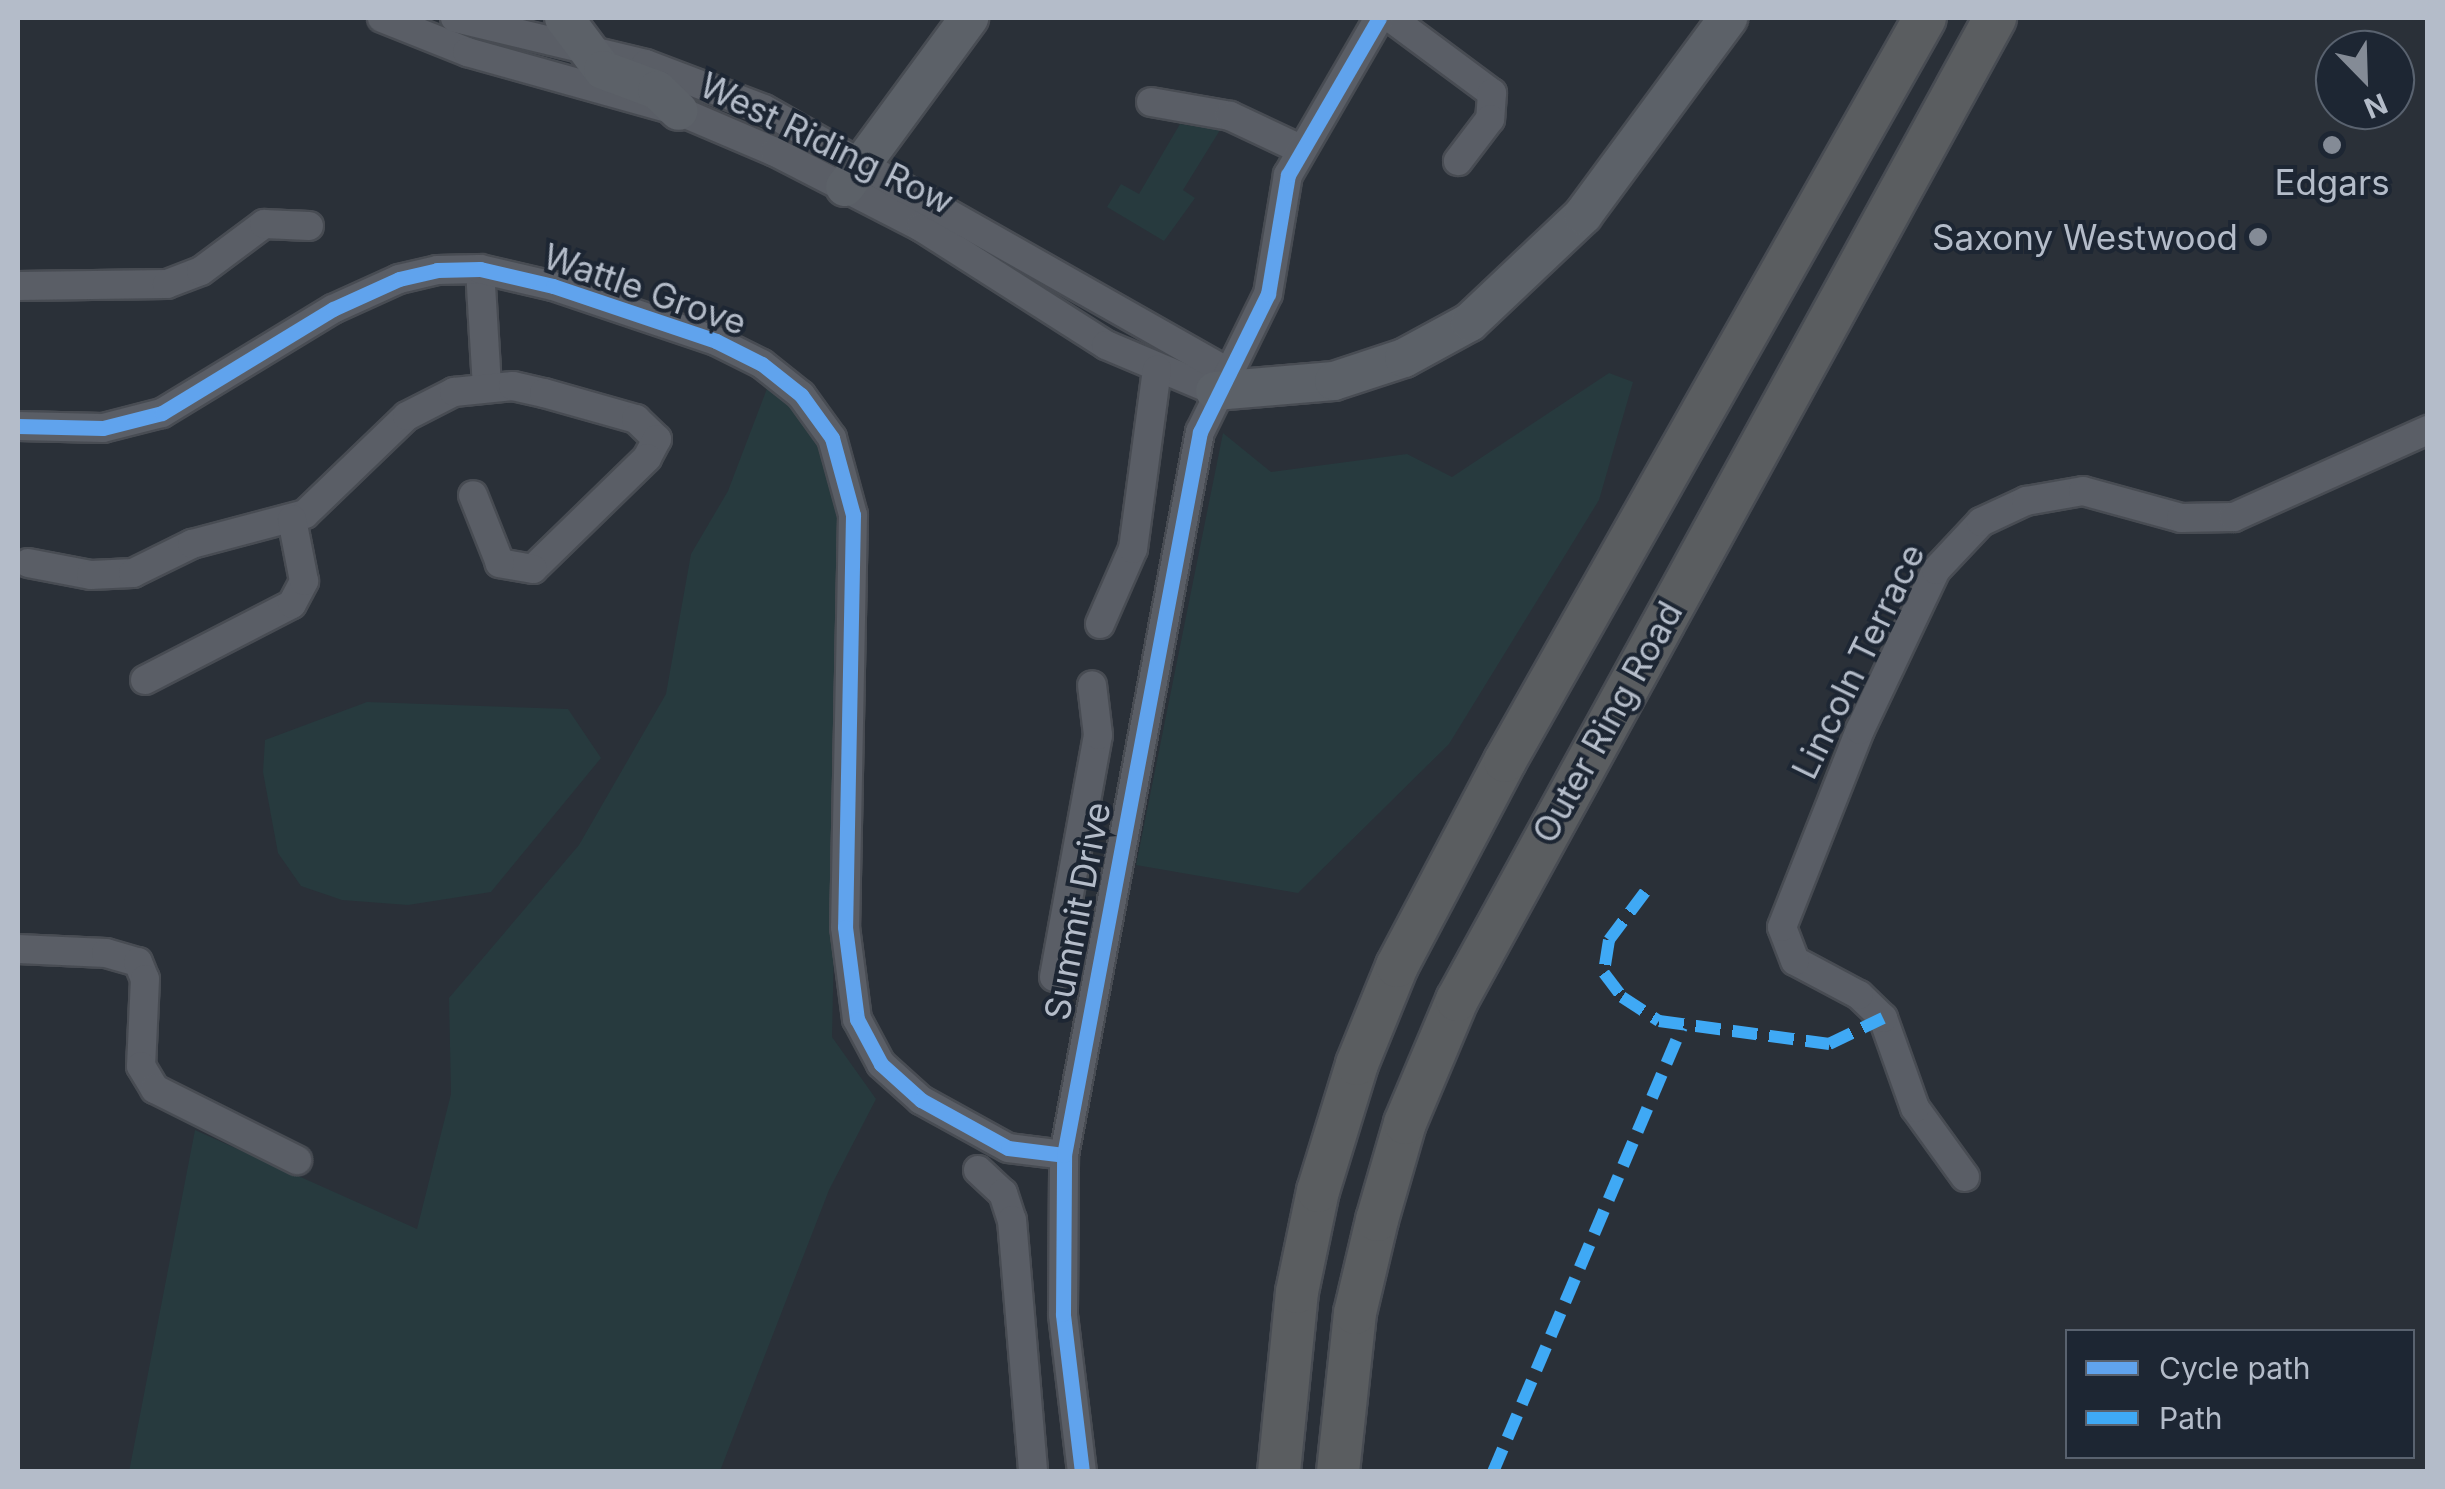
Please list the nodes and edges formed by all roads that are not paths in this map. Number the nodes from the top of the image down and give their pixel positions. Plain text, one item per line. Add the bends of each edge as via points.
1 (382, 18) edge
2 (455, 18) edge
3 (969, 18) edge
4 (1379, 18) edge
5 (1391, 18) edge
6 (1728, 18) edge
7 (1925, 18) edge
8 (1995, 18) edge
9 (574, 32) edge
10 (1151, 102) dead end
11 (679, 111) junction
12 (1300, 149) junction
13 (1458, 162) dead end
14 (854, 174) junction
15 (956, 216) junction
16 (309, 226) dead end
17 (942, 240) junction
18 (480, 268) junction
19 (18, 286) edge
20 (1157, 370) junction
21 (1229, 384) junction
22 (488, 386) junction
23 (18, 426) edge
24 (2428, 430) edge
25 (473, 496) dead end
26 (292, 519) junction
27 (28, 563) dead end
28 (1100, 624) dead end
29 (145, 680) dead end
30 (1092, 686) dead end
31 (1089, 801) junction
32 (1126, 807) junction
33 (18, 949) edge
34 (1054, 977) dead end
35 (1064, 1154) junction
36 (297, 1160) dead end
37 (978, 1170) dead end
38 (1965, 1177) dead end
39 (1061, 1270) junction
40 (1016, 1276) junction
41 (1033, 1472) edge
42 (1082, 1472) edge
43 (1278, 1472) edge
44 (1338, 1472) edge

1 - 11 street, West Riding Row via 466,52
2 - 9 street, West Riding Row
3 - 14 main road
4 - 12 street, Summit Drive
5 - 13 street via 1492,93 1490,119
6 - 21 main road via 1583,215 1470,322 1378,368 1288,388
7 - 43 highway, Outer Ring Road via 1396,966 1318,1191 1297,1292
8 - 44 highway, Outer Ring Road via 1457,1000 1405,1122 1377,1220 1355,1313
9 - 11 main road via 603,70 657,90
9 - 14 street, West Riding Row via 746,102
10 - 12 street via 1230,116
11 - 14 street, West Riding Row
12 - 21 street, Summit Drive via 1278,209 1268,294
14 - 15 street, West Riding Row
14 - 17 street, West Riding Row
15 - 17 street
15 - 21 street, West Riding Row
16 - 19 street via 264,224 200,271 168,284
17 - 20 street, West Riding Row via 1054,314
18 - 22 street
18 - 23 street, Wattle Grove via 417,273 378,287 138,422 77,430
18 - 35 street, Wattle Grove via 636,311 728,346 783,379 818,414 841,457 854,532 845,928 858,1019 881,1064 921,1100 1008,1148
20 - 21 street, West Riding Row
20 - 28 street via 1132,548
21 - 32 street, Summit Drive via 1200,432
22 - 25 street via 544,392 636,420 654,430 656,448 533,568 500,563
22 - 26 street via 454,392 407,416 314,507
24 - 38 street, Lincoln Terrace via 2234,517 2181,518 2111,494 2046,496 1980,522 1936,570 1860,730 1782,926 1795,960 1859,996 1883,1018 1915,1108
26 - 27 street via 192,544 133,573 91,575
26 - 29 street via 304,581 292,604
30 - 31 street via 1098,734
31 - 32 street
31 - 34 street
32 - 35 street, Summit Drive
33 - 36 street via 106,953 138,962 145,979 141,1066 155,1090
35 - 39 street, Summit Drive
37 - 40 street via 1007,1203
39 - 40 street
39 - 42 street, Summit Drive
40 - 41 street

